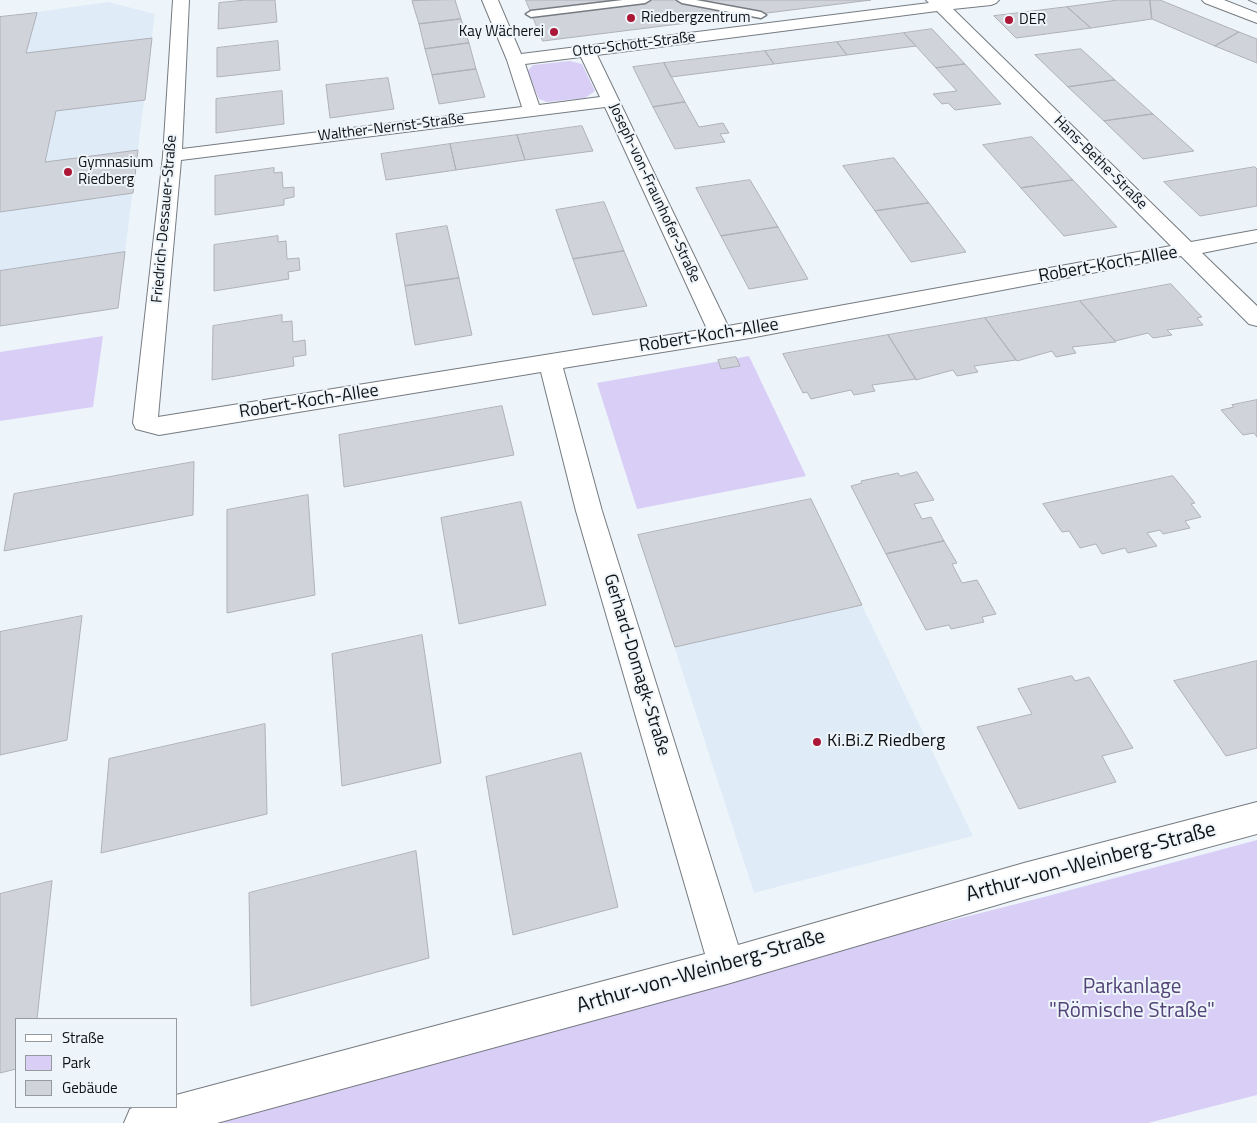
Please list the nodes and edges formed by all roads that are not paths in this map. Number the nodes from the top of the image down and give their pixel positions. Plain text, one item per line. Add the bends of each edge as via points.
1 (181, 0) edge
2 (490, 0) edge
3 (645, 0) edge
4 (682, 0) edge
5 (991, 0) edge
6 (1210, 0) edge
7 (938, 4) edge
8 (531, 14) dead end
9 (761, 15) dead end
10 (1257, 18) edge
11 (587, 51) junction
12 (515, 60) junction
13 (610, 101) junction
14 (532, 110) junction
15 (172, 156) junction
16 (1257, 236) edge
17 (1188, 250) junction
18 (1257, 319) edge
19 (721, 334) junction
20 (550, 362) junction
21 (159, 426) joint
22 (1257, 818) edge
23 (727, 966) junction
24 (144, 1123) edge

1 - 15 street, Friedrich-Dessauer-Straße
2 - 12 street
3 - 8 lane
4 - 9 lane
5 - 7 street, Otto-Schott-Straße
6 - 10 street
7 - 11 street, Otto-Schott-Straße
7 - 17 street, Hans-Bethe-Straße
11 - 12 street, Otto-Schott-Straße
11 - 13 street, Joseph-von-Fraunhofer-Straße
12 - 14 street
13 - 14 street, Walther-Nernst-Straße
13 - 19 street, Joseph-von-Fraunhofer-Straße
14 - 15 street, Walther-Nernst-Straße
15 - 21 street, Friedrich-Dessauer-Straße via 145,423
16 - 17 street, Robert-Koch-Allee
17 - 18 street, Hans-Bethe-Straße
17 - 19 street, Robert-Koch-Allee
19 - 20 street, Robert-Koch-Allee
20 - 21 street, Robert-Koch-Allee
20 - 23 street, Gerhard-Domagk-Straße via 593,524
22 - 23 street, Arthur-von-Weinberg-Straße via 1024,880
23 - 24 street, Arthur-von-Weinberg-Straße

